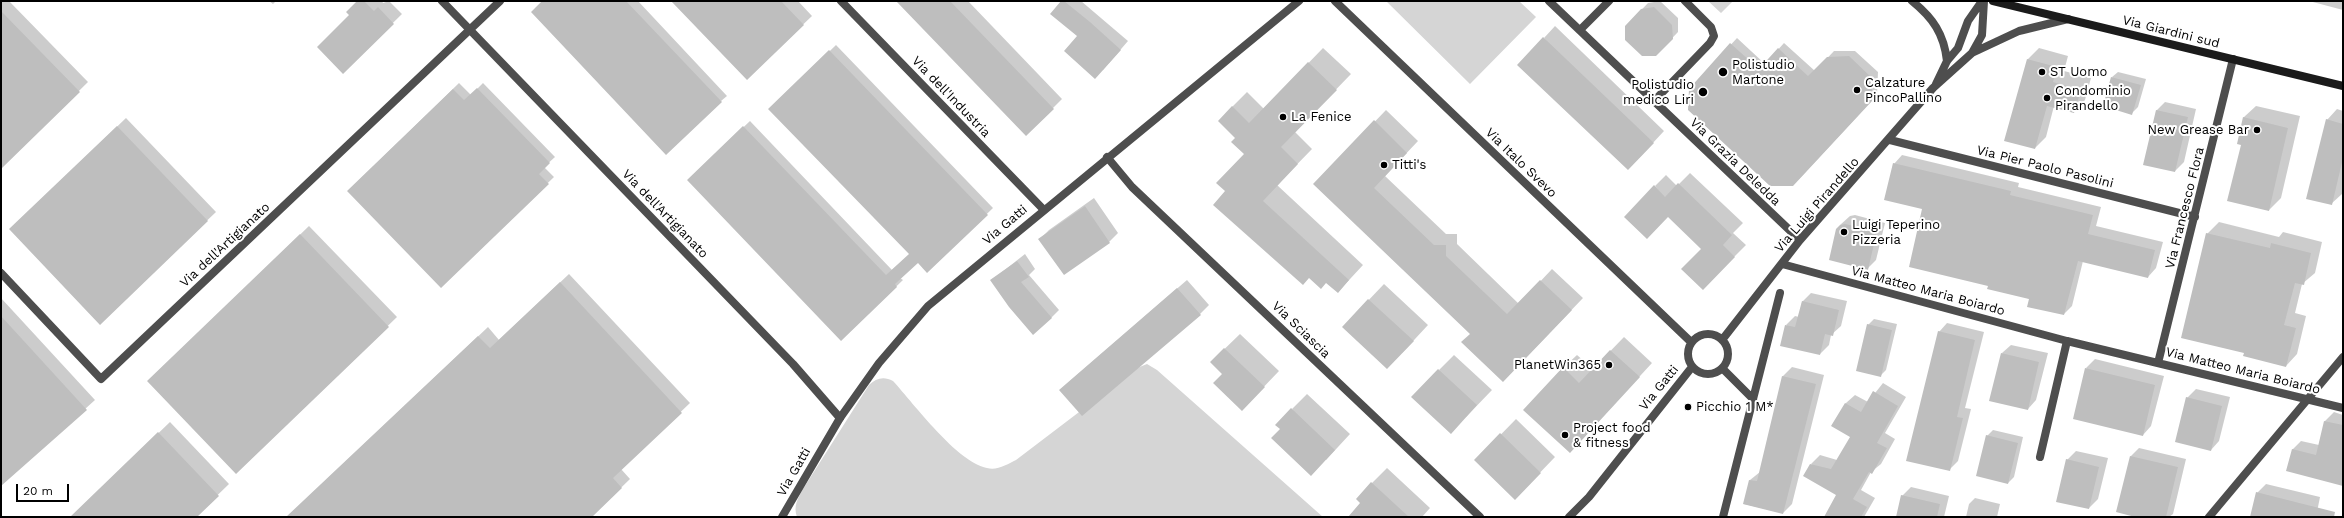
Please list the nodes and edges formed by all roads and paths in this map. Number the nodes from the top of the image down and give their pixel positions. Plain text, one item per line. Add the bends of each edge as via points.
1 (442, 1) edge
2 (500, 1) edge
3 (841, 1) edge
4 (1299, 1) edge
5 (1335, 1) edge
6 (1549, 1) edge
7 (1609, 1) edge
8 (1684, 1) edge
9 (1912, 1) edge
10 (1983, 1) edge
11 (1993, 1) edge
12 (2068, 19) junction
13 (471, 29) junction
14 (1580, 30) junction
15 (1972, 53) junction
16 (2233, 59) junction
17 (1947, 61) junction
18 (2343, 86) edge
19 (1934, 88) junction
20 (1654, 101) junction
21 (1890, 140) junction
22 (1107, 157) junction
23 (1043, 209) junction
24 (2195, 217) junction
25 (1800, 240) junction
26 (1782, 264) junction
27 (1, 273) edge
28 (1780, 293) dead end
29 (1722, 340) junction
30 (2067, 341) junction
31 (1691, 342) junction
32 (2343, 356) edge
33 (2158, 363) junction
34 (1692, 367) junction
35 (1722, 368) junction
36 (1753, 399) junction
37 (2308, 400) junction
38 (2343, 408) edge
39 (840, 418) junction
40 (2040, 457) dead end
41 (782, 517) edge
42 (1480, 517) edge
43 (1569, 517) edge
44 (1723, 517) edge
45 (2209, 517) edge

1 - 13 street, Via dell'Artigianato
2 - 13 street
3 - 23 street, Via dell'Industria
4 - 22 street, Via Gatti
5 - 31 street, Via Italo Svevo
6 - 14 street, Via Grazia Deledda
7 - 14 street
8 - 20 street via 1711,28 1714,36
9 - 17 street via 1927,13 1938,28 1945,44
10 - 15 street, Via Luigi Pirandello via 1982,34
10 - 17 street, Via Luigi Pirandello via 1968,21 1958,48
11 - 12 main road, Via Giardini sud
12 - 15 street, Via Luigi Pirandello via 2019,31
12 - 16 main road, Via Giardini sud
13 - 27 street, Via dell'Artigianato via 101,379
13 - 39 street, Via dell'Artigianato via 793,364
14 - 20 street, Via Grazia Deledda
15 - 19 street, Via Luigi Pirandello
16 - 18 main road, Via Giardini sud
16 - 24 street, Via Francesco Flora
17 - 19 street, Via Luigi Pirandello
19 - 21 street, Via Luigi Pirandello
20 - 25 street, Via Grazia Deledda
21 - 24 street, Via Pier Paolo Pasolini
21 - 25 street, Via Luigi Pirandello
22 - 23 street, Via Gatti
22 - 42 street, Via Sciascia via 1132,187
23 - 39 street, Via Gatti via 928,306 879,363
24 - 33 street, Via Francesco Flora
25 - 26 street, Via Luigi Pirandello
26 - 29 street, Via Luigi Pirandello
26 - 30 street, Via Matteo Maria Boiardo
28 - 36 street
29 - 31 street via 1706,333
29 - 35 street via 1726,345 1728,357
30 - 33 street, Via Matteo Maria Boiardo
30 - 40 street
31 - 34 street via 1687,352
32 - 37 street
33 - 37 street, Via Matteo Maria Boiardo
34 - 35 street via 1707,374
34 - 43 street, Via Gatti via 1589,496
35 - 36 street
36 - 44 street
37 - 38 street, Via Matteo Maria Boiardo
37 - 45 street
39 - 41 street, Via Gatti

